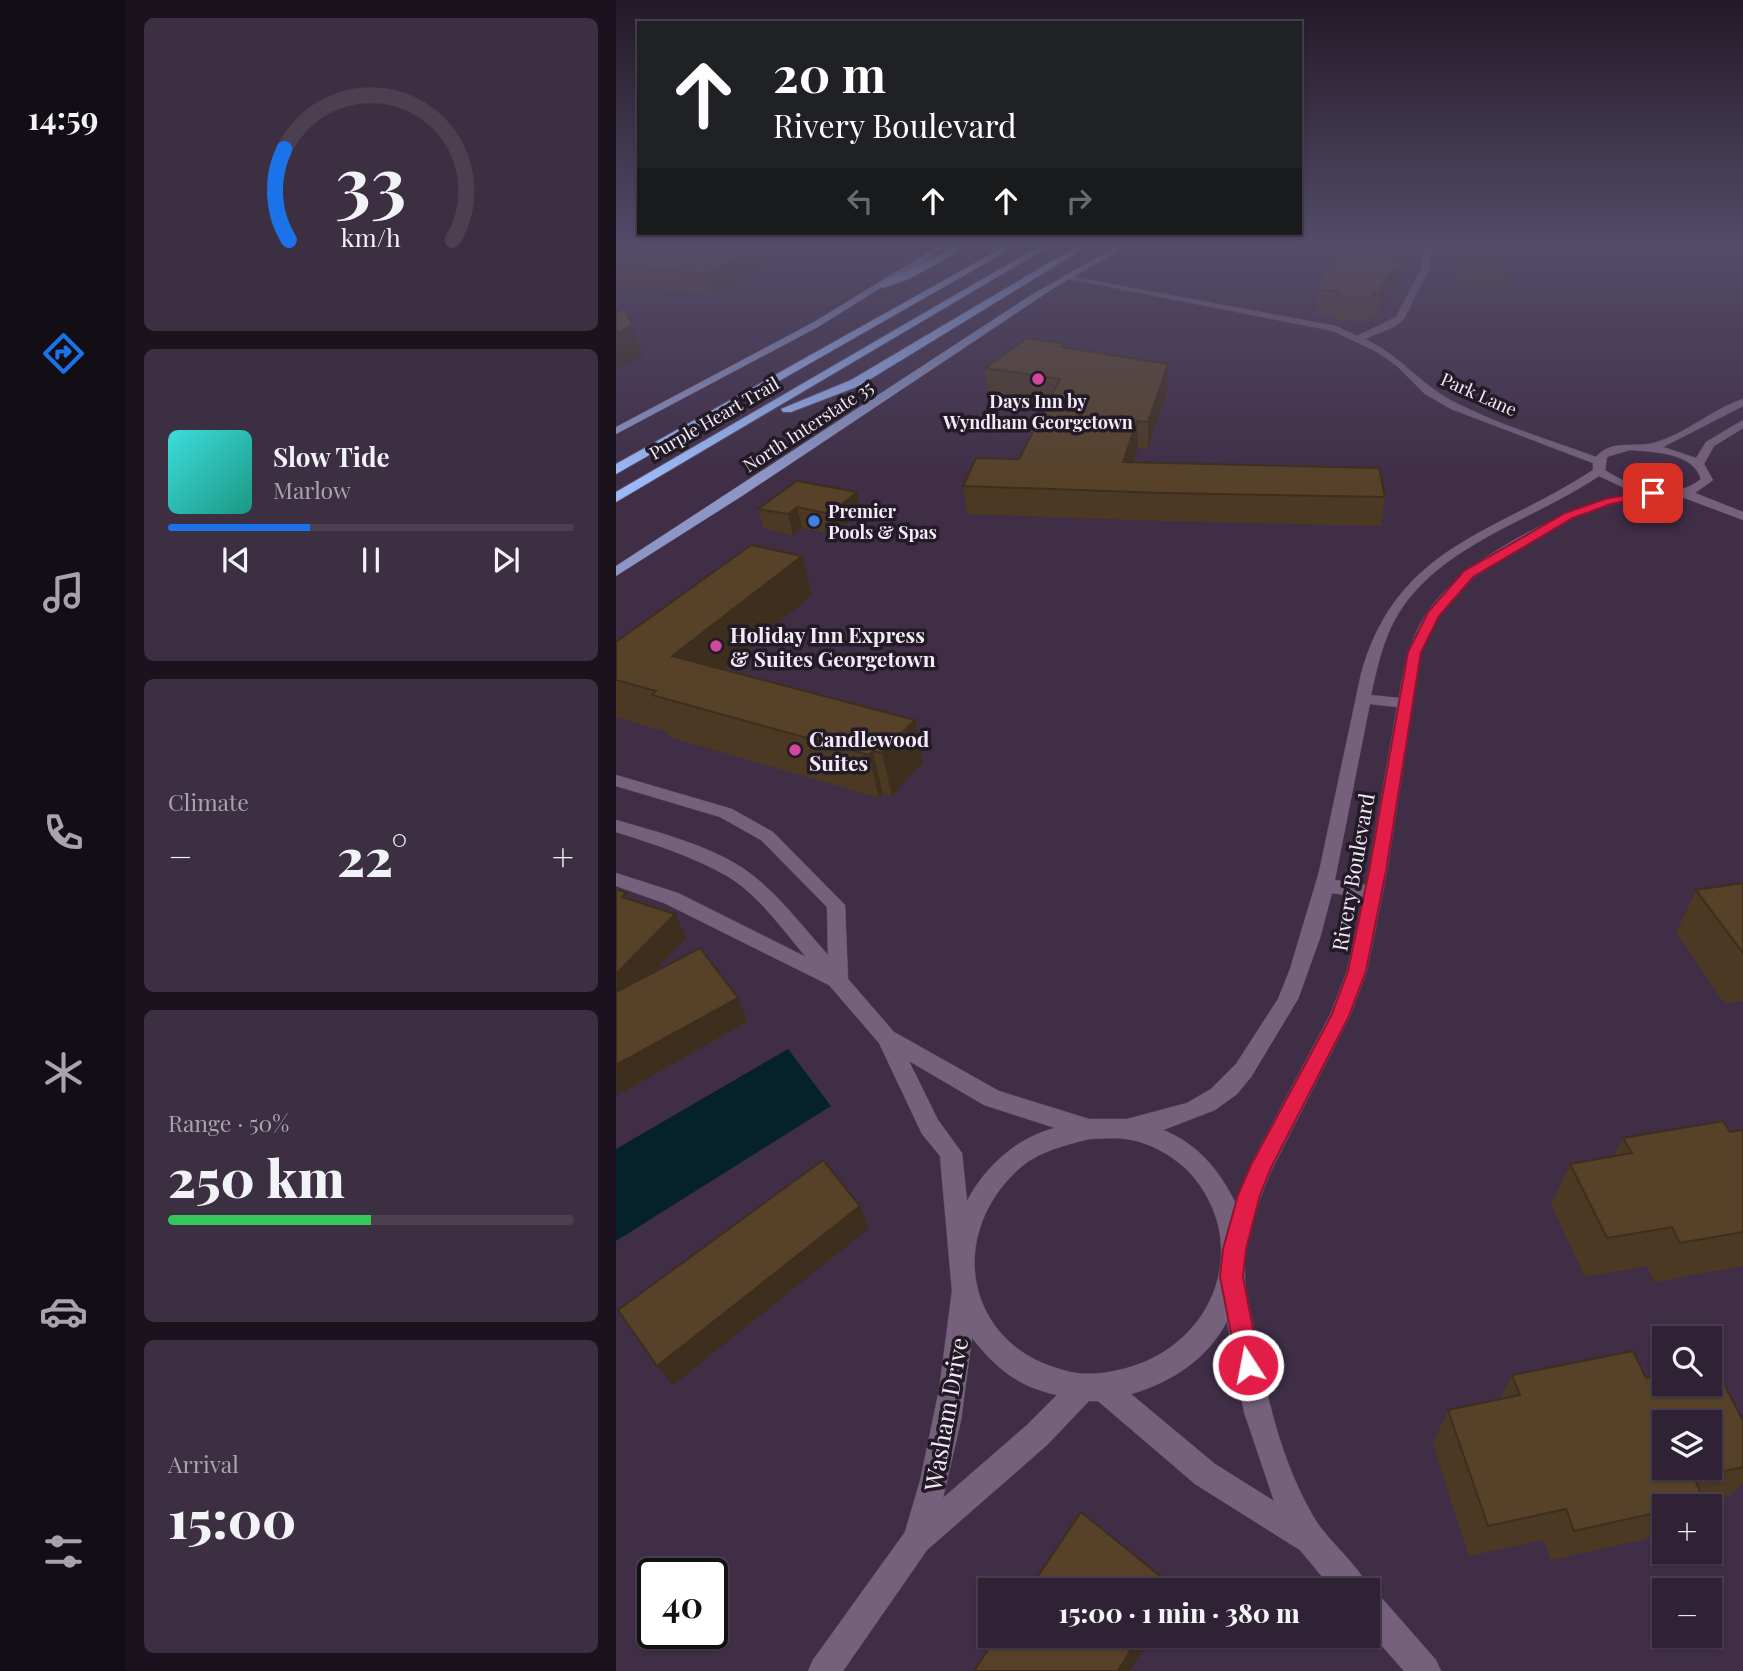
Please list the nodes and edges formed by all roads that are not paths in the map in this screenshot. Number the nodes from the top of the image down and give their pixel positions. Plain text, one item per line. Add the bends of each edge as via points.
1 (820, 322) edge
2 (877, 322) edge
3 (916, 322) edge
4 (957, 322) edge
5 (995, 322) edge
6 (1304, 322) edge
7 (1396, 322) edge
8 (1360, 338) junction
9 (1743, 402) edge
10 (1743, 423) edge
11 (616, 431) edge
12 (729, 431) junction
13 (1644, 447) junction
14 (1699, 463) junction
15 (1598, 466) junction
16 (616, 470) edge
17 (1653, 493) junction
18 (1683, 493) junction
19 (616, 498) edge
20 (1743, 516) edge
21 (1436, 566) junction
22 (616, 572) edge
23 (1469, 574) junction
24 (1364, 699) junction
25 (1407, 704) junction
26 (616, 780) edge
27 (616, 826) edge
28 (616, 878) edge
29 (1323, 886) junction
30 (1373, 893) junction
31 (838, 981) junction
32 (887, 1038) junction
33 (1089, 1129) junction
34 (1126, 1129) junction
35 (1234, 1249) junction
36 (962, 1256) junction
37 (1232, 1277) junction
38 (963, 1287) junction
39 (1093, 1388) junction
40 (1310, 1539) junction
41 (917, 1541) junction
42 (1344, 1578) edge
43 (1380, 1620) edge
44 (824, 1671) edge
45 (1425, 1671) edge

1 - 11 main road
2 - 16 highway, Purple Heart Trail
3 - 12 highway, Purple Heart Trail
4 - 12 highway via 855,383
5 - 22 main road, North Interstate 35
6 - 8 street, Park Lane
7 - 8 street
8 - 15 street, Park Lane via 1455,407
9 - 13 street via 1657,446
10 - 14 street via 1710,444
12 - 19 highway, Purple Heart Trail
13 - 14 street
13 - 15 street, Rivery Boulevard via 1603,454
14 - 18 street via 1707,480 1698,489
15 - 17 street, Park Lane via 1615,482
15 - 21 street, Rivery Boulevard
17 - 18 street
17 - 23 street, Rivery Boulevard via 1569,515
18 - 20 street
21 - 23 street
21 - 24 street, Rivery Boulevard via 1392,612 1369,665
23 - 25 street, Rivery Boulevard via 1433,614 1414,652
24 - 25 street
24 - 29 street, Rivery Boulevard
25 - 30 street, Rivery Boulevard
26 - 31 street via 726,813 767,836 836,905
27 - 31 street via 684,848 734,872 772,904
28 - 31 street via 671,898
29 - 30 street
29 - 34 street, Rivery Boulevard via 1307,953 1287,1002 1229,1087 1170,1120
30 - 35 street, Rivery Boulevard via 1357,971 1344,1005 1262,1165
31 - 32 street
32 - 33 street via 992,1098
32 - 36 street via 930,1127 951,1153
33 - 34 street
33 - 36 street via 1050,1139 1014,1159 986,1189 967,1226
34 - 35 street via 1160,1139 1190,1157 1213,1182 1229,1214
35 - 37 street
36 - 38 street
37 - 39 street via 1216,1316 1189,1350 1150,1376
37 - 40 street via 1261,1423 1279,1479
38 - 39 street via 977,1324 1003,1356 1040,1378
38 - 41 street, Washam Drive via 949,1418
39 - 40 street via 1205,1474
39 - 41 street, Washam Drive
40 - 42 street
41 - 44 street, Washam Drive
43 - 45 street

